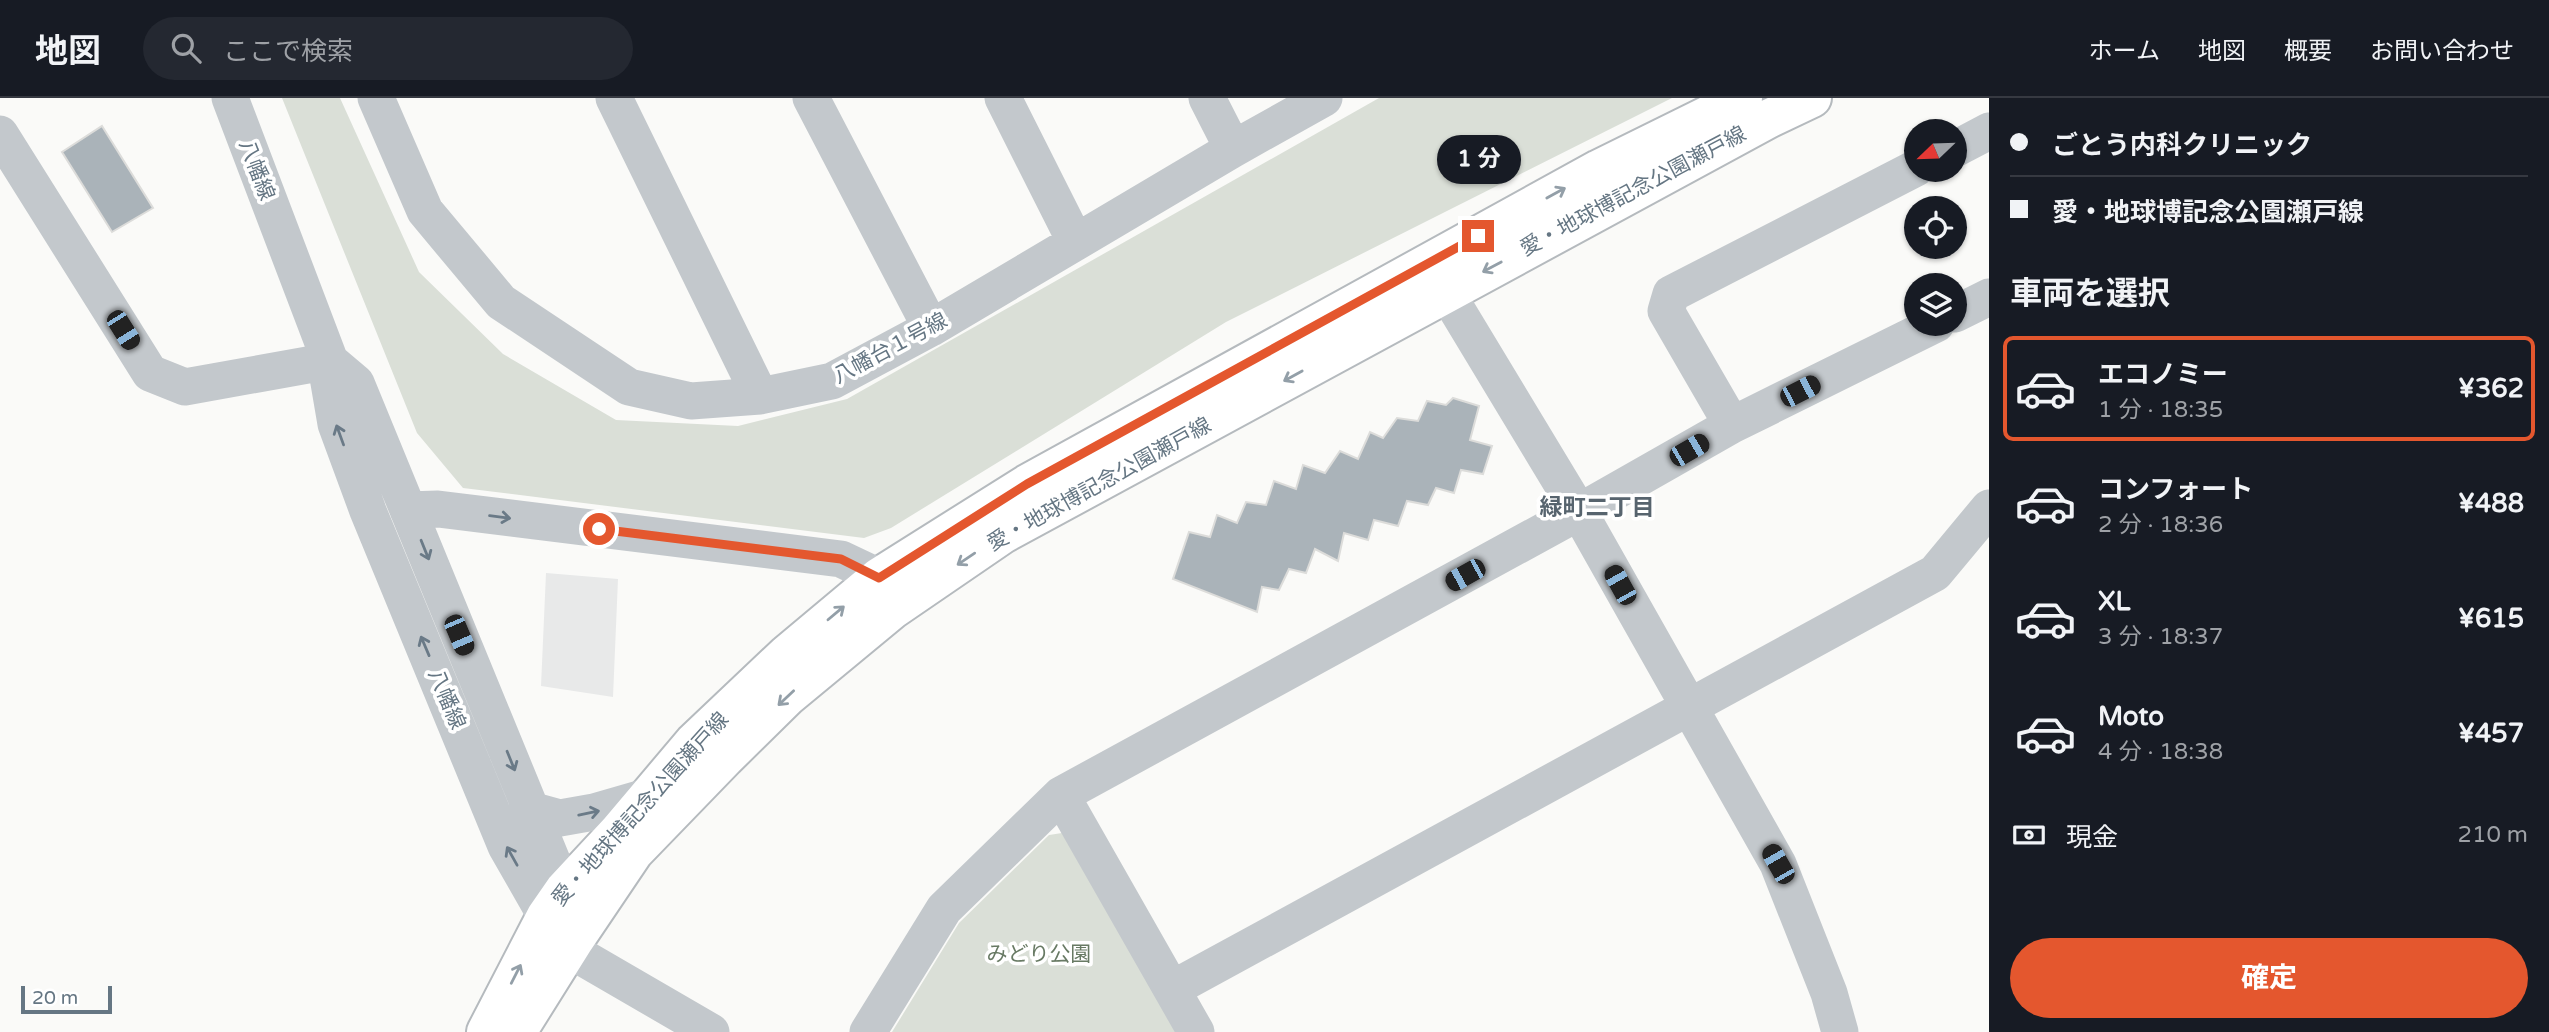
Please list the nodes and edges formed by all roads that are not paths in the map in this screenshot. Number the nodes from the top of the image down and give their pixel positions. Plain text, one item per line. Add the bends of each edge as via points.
1 (230, 98) edge
2 (376, 98) edge
3 (614, 98) edge
4 (811, 98) edge
5 (1003, 98) edge
6 (1207, 98) edge
7 (1324, 98) edge
8 (1743, 98) edge
9 (1812, 98) edge
10 (1989, 131) edge
11 (0, 134) edge
12 (1967, 143) edge
13 (1233, 149) junction
14 (1904, 174) edge
15 (1075, 241) junction
16 (1437, 278) junction
17 (1989, 297) edge
18 (1967, 308) edge
19 (930, 328) junction
20 (1912, 336) edge
21 (330, 360) junction
22 (760, 396) junction
23 (1732, 425) junction
24 (1989, 508) edge
25 (408, 510) junction
26 (1579, 512) junction
27 (879, 578) junction
28 (1688, 706) junction
29 (1061, 794) junction
30 (646, 796) junction
31 (531, 810) junction
32 (555, 903) junction
33 (577, 937) junction
34 (1172, 989) junction
35 (486, 1032) edge
36 (517, 1032) edge
37 (711, 1032) edge
38 (868, 1032) edge
39 (1196, 1032) edge
40 (1839, 1032) edge

1 - 21 street, 八幡線
2 - 22 street, 八幡台１号線 via 425,211 501,302 629,387 691,401
3 - 22 street
4 - 19 street
5 - 15 street
6 - 13 street
7 - 13 street, 八幡台１号線
16 -> 8 main road, 愛・地球博記念公園瀬戸線 via 1599,169
9 -> 16 main road, 愛・地球博記念公園瀬戸線
10 - 12 street
11 - 21 street via 150,373 185,387
13 - 15 street, 八幡台１号線
14 - 23 street via 1671,294 1666,311
15 - 19 street, 八幡台１号線
16 - 26 street
16 - 27 main road, 愛・地球博記念公園瀬戸線 via 1027,484
16 -> 33 main road, 愛・地球博記念公園瀬戸線 via 1003,534 891,610 788,696 634,852
17 - 18 street
19 - 22 street, 八幡台１号線 via 832,381
20 - 23 street
21 - 25 street, 八幡線 via 356,383
32 -> 21 street, 八幡線 via 506,846 336,424 328,377
23 - 26 street
24 - 28 street via 1935,573
25 -> 27 street via 438,509 841,559
25 -> 31 street, 八幡線
26 - 28 street
26 - 29 street
30 -> 27 main road, 愛・地球博記念公園瀬戸線 via 694,742 787,654
28 - 34 street
28 - 40 street via 1778,864 1829,993
29 - 34 street
29 - 38 street via 944,909
31 -> 30 street via 560,818
30 - 32 main road, 愛・地球博記念公園瀬戸線
31 - 32 street, 八幡線
32 - 33 street
35 -> 32 main road, 愛・地球博記念公園瀬戸線
33 - 36 main road, 愛・地球博記念公園瀬戸線
33 - 37 street
34 - 39 street

